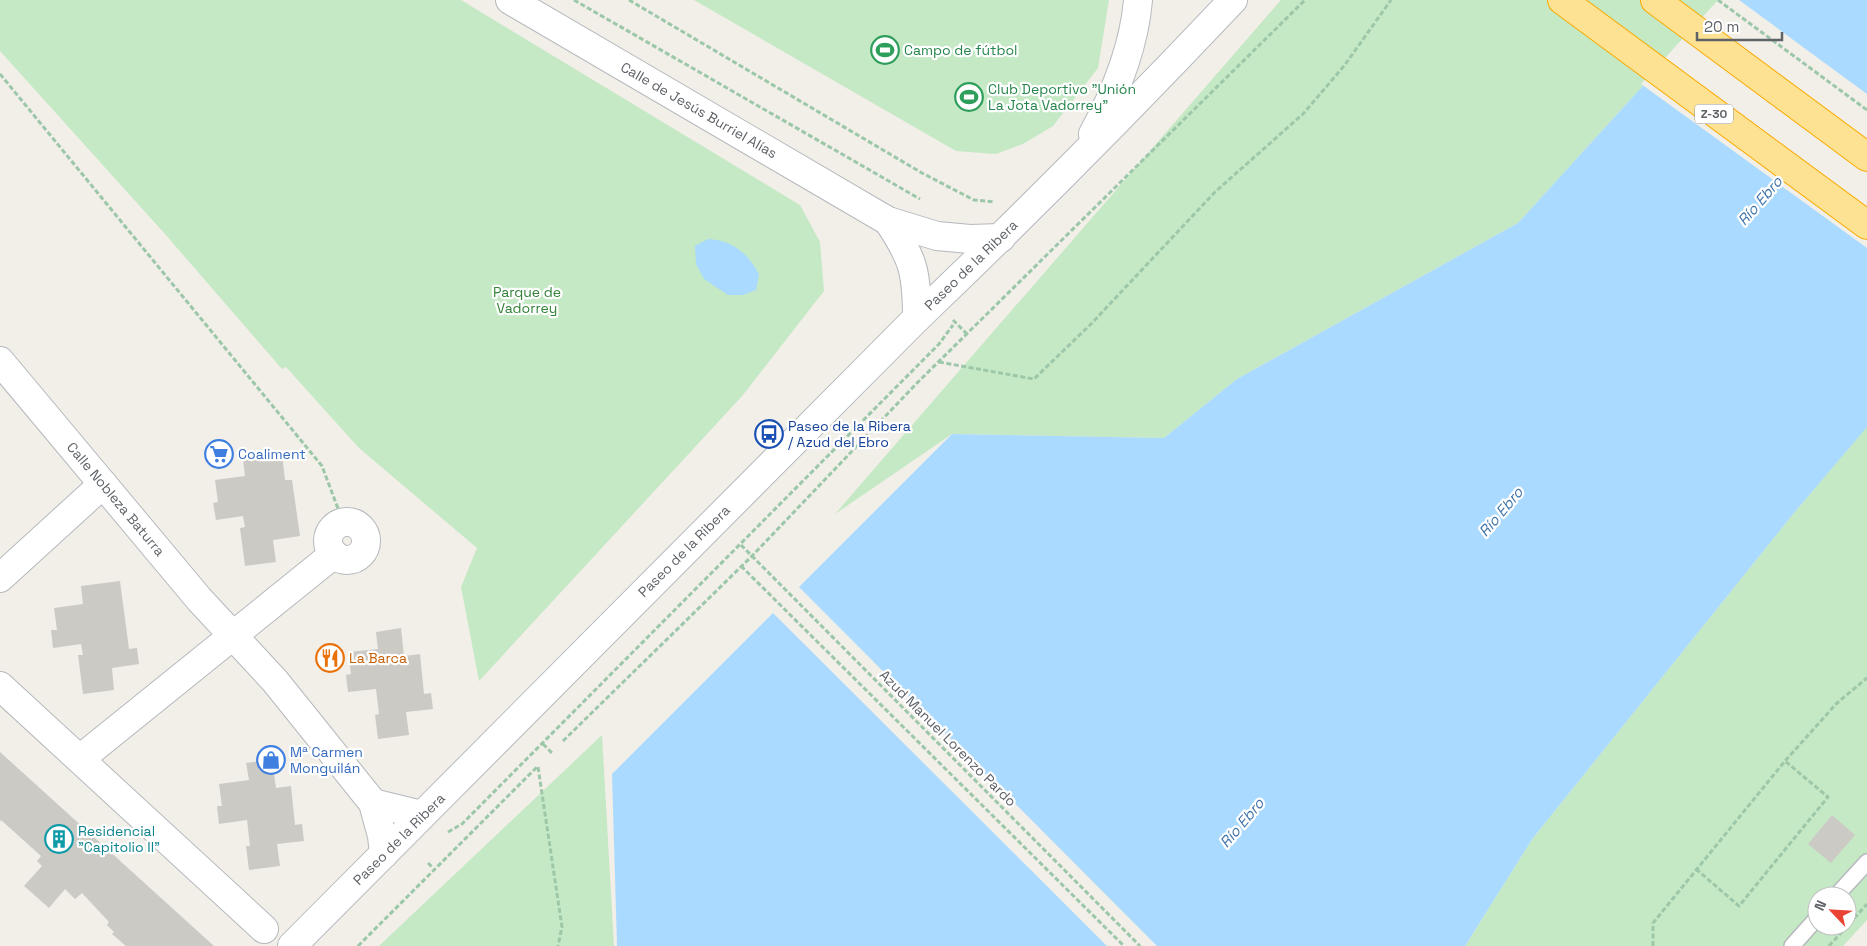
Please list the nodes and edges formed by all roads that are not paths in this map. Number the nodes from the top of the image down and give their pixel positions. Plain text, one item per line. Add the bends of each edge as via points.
1 (510, 0) edge
2 (1138, 0) edge
3 (1233, 0) edge
4 (1562, 0) edge
5 (1655, 0) edge
6 (1867, 156) edge
7 (1079, 159) junction
8 (888, 221) junction
9 (1867, 225) edge
10 (1001, 238) junction
11 (917, 318) junction
12 (0, 362) edge
13 (103, 484) junction
14 (343, 522) road end
15 (0, 578) edge
16 (234, 635) junction
17 (0, 686) edge
18 (80, 759) junction
19 (374, 803) junction
20 (422, 815) junction
21 (384, 854) junction
22 (1867, 862) edge
23 (1845, 886) edge
24 (264, 929) dead end
25 (1807, 929) edge
26 (292, 946) edge
27 (1792, 946) edge

1 - 8 street, Calle de Jesús Burriel Alías
2 - 7 street via 1128,58
3 - 7 street, Paseo de la Ribera
4 - 9 highway, Z-30
5 - 6 highway
7 - 10 street, Paseo de la Ribera
8 - 10 street, Calle de Jesús Burriel Alías via 937,236
8 - 11 street, Calle de Jesús Burriel Alías via 913,264
10 - 11 street, Paseo de la Ribera
11 - 20 street, Paseo de la Ribera
12 - 13 street, Calle Nobleza Baturra
13 - 15 street
13 - 16 street, Calle Nobleza Baturra via 199,599
14 - 16 street via 330,533 329,545 334,554
16 - 18 street
16 - 19 street, Calle Nobleza Baturra
17 - 18 street
18 - 24 street
19 - 20 street
19 - 21 street, Calle Nobleza Baturra
20 - 21 street, Paseo de la Ribera
21 - 26 street, Paseo de la Ribera
22 - 23 lane
25 - 27 lane

